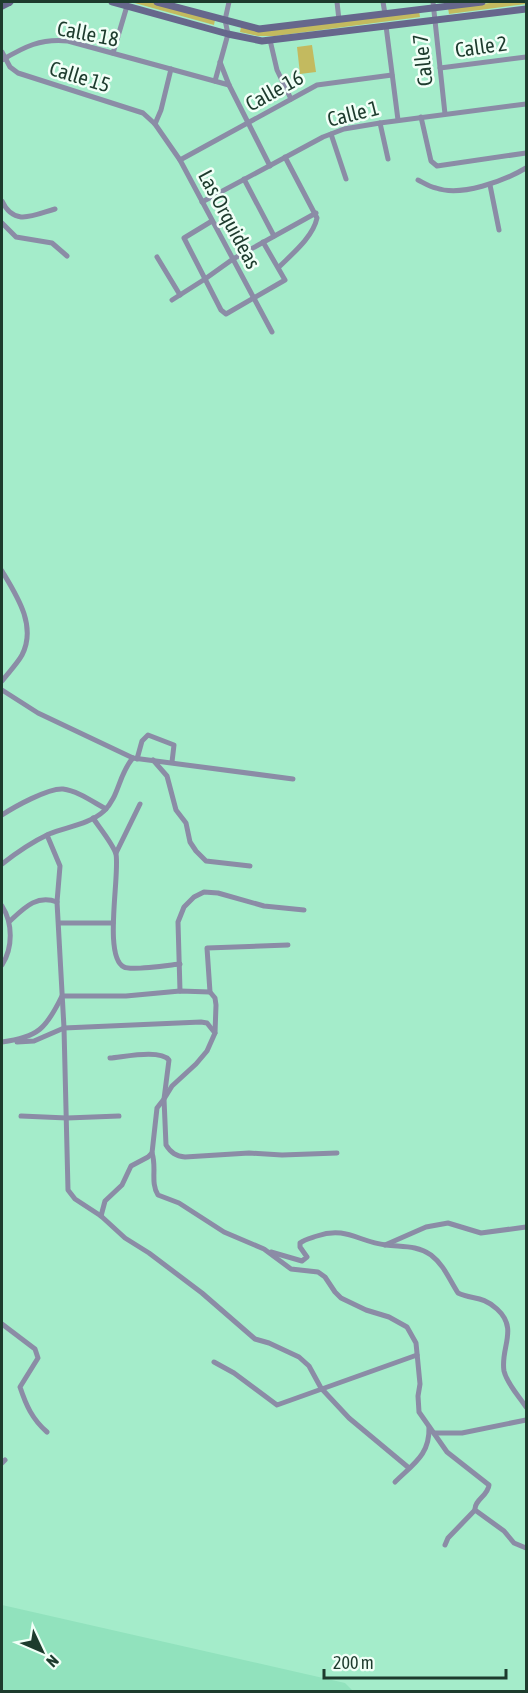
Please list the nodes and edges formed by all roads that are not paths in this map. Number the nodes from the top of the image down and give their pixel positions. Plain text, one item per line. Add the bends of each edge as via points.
1 (10, 2) edge
2 (112, 2) edge
3 (157, 2) edge
4 (229, 2) edge
5 (337, 2) edge
6 (384, 2) edge
7 (482, 2) edge
8 (179, 4) edge
9 (433, 5) edge
10 (2, 6) edge
11 (127, 6) junction
12 (526, 9) edge
13 (385, 14) junction
14 (225, 20) junction
15 (339, 20) junction
16 (434, 20) junction
17 (386, 26) junction
18 (228, 34) junction
19 (270, 40) junction
20 (113, 53) junction
21 (3, 57) edge
22 (526, 57) edge
23 (220, 62) junction
24 (440, 68) junction
25 (171, 69) junction
26 (392, 75) junction
27 (215, 81) junction
28 (229, 85) junction
29 (291, 99) junction
30 (526, 104) edge
31 (445, 114) junction
32 (421, 117) junction
33 (398, 120) junction
34 (247, 123) junction
35 (380, 123) junction
36 (155, 124) junction
37 (330, 134) junction
38 (526, 153) edge
39 (285, 158) junction
40 (388, 159) dead end
41 (180, 160) junction
42 (270, 165) junction
43 (526, 168) edge
44 (244, 179) junction
45 (346, 179) dead end
46 (418, 180) dead end
47 (490, 185) junction
48 (2, 201) edge
49 (202, 202) junction
50 (55, 209) dead end
51 (316, 213) junction
52 (212, 221) junction
53 (2, 223) edge
54 (499, 230) dead end
55 (274, 236) junction
56 (263, 242) junction
57 (67, 256) dead end
58 (157, 257) dead end
59 (233, 259) junction
60 (279, 267) junction
61 (205, 279) junction
62 (180, 295) junction
63 (253, 297) junction
64 (172, 300) dead end
65 (272, 332) dead end
66 (2, 572) edge
67 (2, 681) edge
68 (2, 690) edge
69 (135, 758) junction
70 (153, 760) junction
71 (172, 762) junction
72 (293, 779) dead end
73 (140, 804) dead end
74 (106, 809) junction
75 (2, 815) edge
76 (93, 818) junction
77 (47, 835) junction
78 (116, 853) junction
79 (2, 864) edge
80 (250, 866) dead end
81 (57, 902) junction
82 (2, 906) edge
83 (303, 910) dead end
84 (10, 921) junction
85 (59, 923) junction
86 (113, 923) junction
87 (288, 945) dead end
88 (180, 964) junction
89 (2, 965) edge
90 (180, 991) junction
91 (210, 992) junction
92 (62, 996) junction
93 (64, 1028) junction
94 (215, 1033) junction
95 (2, 1042) edge
96 (13, 1042) junction
97 (110, 1058) dead end
98 (164, 1099) junction
99 (21, 1116) dead end
100 (119, 1116) dead end
101 (67, 1118) junction
102 (152, 1153) junction
103 (337, 1153) dead end
104 (101, 1216) junction
105 (526, 1227) edge
106 (384, 1245) junction
107 (264, 1249) junction
108 (2, 1324) edge
109 (417, 1355) junction
110 (214, 1362) dead end
111 (321, 1388) junction
112 (526, 1407) edge
113 (526, 1420) edge
114 (429, 1425) junction
115 (47, 1432) dead end
116 (434, 1433) junction
117 (409, 1468) junction
118 (395, 1482) dead end
119 (475, 1510) junction
120 (446, 1545) dead end
121 (526, 1548) edge

1 - 10 main road
2 - 11 main road
3 - 8 main road
4 - 14 street
5 - 15 street
6 - 13 street
7 - 9 main road
8 - 14 main road
9 - 13 main road
9 - 16 street, Calle 7
11 - 18 main road
11 - 20 street
12 - 16 main road
13 - 15 main road
14 - 15 main road via 259,29
14 - 18 street
16 - 17 main road
16 - 24 street, Calle 7
17 - 19 main road
17 - 26 street
18 - 19 main road
18 - 23 street
19 - 29 street via 277,70
20 - 21 street, Calle 18 via 49,40 24,46
20 - 25 street, Calle 18
21 - 36 street, Calle 15 via 18,73 143,113
22 - 24 street, Calle 2
23 - 27 street
23 - 28 street
24 - 31 street, Calle 7
25 - 27 street, Calle 18
25 - 36 street
26 - 29 street, Calle 16 via 326,82
26 - 33 street
27 - 28 street, Calle 18
28 - 34 street
29 - 34 street, Calle 16
30 - 31 street, Calle 1
31 - 32 street, Calle 1
32 - 33 street, Calle 1
32 - 38 street via 431,161 437,166
33 - 35 street, Calle 1
34 - 41 street, Calle 16
34 - 42 street
35 - 37 street, Calle 1
35 - 40 street
36 - 41 street, Las Orquideas
37 - 39 street, Calle 1
37 - 45 street
39 - 42 street, Calle 1
39 - 51 street
41 - 49 street, Las Orquideas
42 - 44 street, Calle 1
43 - 47 street
44 - 49 street, Calle 1
44 - 55 street
46 - 47 street via 448,190
47 - 54 street
48 - 50 street via 21,218
49 - 52 street, Las Orquideas
51 - 55 street
51 - 60 street via 311,231
52 - 59 street, Las Orquideas
52 - 61 street via 184,238
53 - 57 street via 16,237 52,243
55 - 56 street
56 - 59 street
56 - 60 street
58 - 62 street
59 - 61 street
59 - 63 street, Las Orquideas
60 - 63 street via 285,280
61 - 62 street
61 - 63 street via 226,314
62 - 64 street
63 - 65 street, Las Orquideas
66 - 67 street via 20,600 28,636 22,656
68 - 69 street via 38,713
69 - 70 street
69 - 71 street via 148,735 174,745
69 - 74 street via 128,763
70 - 71 street
70 - 80 street via 167,776 176,810 186,823 195,851 206,861
71 - 72 street
73 - 78 street
74 - 75 street via 60,789
74 - 76 street
76 - 77 street
76 - 78 street
77 - 79 street
77 - 81 street via 60,866
78 - 86 street
81 - 84 street via 32,902
81 - 85 street
82 - 84 street
83 - 88 street via 264,906 204,891 184,908 178,922
84 - 89 street via 10,944
85 - 86 street
85 - 92 street
86 - 88 street via 116,956 123,967
87 - 91 street via 207,948
88 - 90 street
90 - 91 street
90 - 92 street
91 - 94 street via 216,1005
92 - 93 street
92 - 96 street via 42,1028
93 - 94 street via 201,1022
93 - 96 street via 34,1041
93 - 101 street
94 - 98 street via 207,1050
95 - 96 street
97 - 98 street via 166,1056 169,1060
98 - 102 street via 158,1108
98 - 103 street via 166,1145 177,1156
99 - 101 street
100 - 101 street
101 - 104 street via 68,1190
102 - 104 street via 131,1166 122,1185 105,1201
102 - 107 street via 158,1195 179,1203 224,1233
104 - 111 street via 211,1300 255,1339 299,1357
105 - 106 street via 481,1233 448,1223 426,1227
106 - 107 street via 332,1232 300,1243 307,1257 302,1261
106 - 112 street via 421,1249 438,1261 458,1293 482,1299 497,1310 509,1328 505,1375
107 - 109 street via 291,1269 318,1272 341,1298 407,1327
108 - 115 street via 35,1349 38,1358 20,1387 27,1408
109 - 111 street
109 - 114 street via 419,1412
110 - 111 street via 278,1405
111 - 117 street via 349,1418
113 - 116 street via 462,1433
114 - 116 street
114 - 117 street via 424,1454
116 - 119 street via 447,1452 489,1485
117 - 118 street
119 - 120 street
119 - 121 street via 504,1531 514,1544

